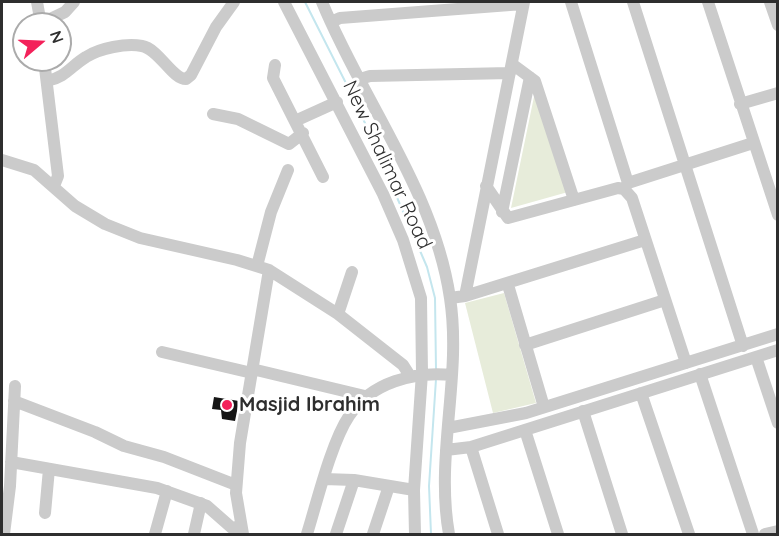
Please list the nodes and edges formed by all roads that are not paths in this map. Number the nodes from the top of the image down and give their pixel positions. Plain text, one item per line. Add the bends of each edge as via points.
1 (234, 2) edge
2 (284, 2) edge
3 (322, 2) edge
4 (571, 2) edge
5 (633, 2) edge
6 (708, 2) edge
7 (770, 2) edge
8 (524, 3) edge
9 (331, 22) junction
10 (777, 25) edge
11 (275, 65) dead end
12 (511, 68) junction
13 (46, 72) edge
14 (530, 77) junction
15 (360, 79) junction
16 (47, 81) junction
17 (777, 93) edge
18 (337, 102) junction
19 (740, 104) junction
20 (213, 114) dead end
21 (295, 120) junction
22 (303, 133) junction
23 (753, 143) junction
24 (2, 160) edge
25 (684, 166) junction
26 (288, 170) dead end
27 (323, 177) dead end
28 (54, 186) junction
29 (486, 186) junction
30 (626, 186) junction
31 (773, 187) edge
32 (574, 200) junction
33 (502, 212) junction
34 (777, 215) edge
35 (645, 240) junction
36 (263, 268) junction
37 (352, 272) dead end
38 (508, 285) junction
39 (465, 297) junction
40 (450, 298) junction
41 (665, 300) junction
42 (338, 315) junction
43 (777, 334) edge
44 (525, 345) junction
45 (743, 346) junction
46 (777, 350) edge
47 (162, 352) dead end
48 (756, 357) junction
49 (686, 363) junction
50 (252, 371) junction
51 (419, 374) junction
52 (700, 374) junction
53 (448, 375) junction
54 (15, 386) dead end
55 (641, 393) junction
56 (369, 397) junction
57 (14, 401) junction
58 (544, 407) junction
59 (583, 411) junction
60 (777, 423) edge
61 (447, 428) junction
62 (525, 430) junction
63 (471, 447) junction
64 (446, 450) junction
65 (11, 462) junction
66 (49, 469) junction
67 (324, 479) junction
68 (354, 480) junction
69 (236, 485) junction
70 (389, 486) junction
71 (414, 490) junction
72 (167, 491) junction
73 (201, 503) junction
74 (45, 513) dead end
75 (242, 530) edge
76 (777, 531) edge
77 (4, 534) edge
78 (155, 534) edge
79 (194, 534) edge
80 (307, 534) edge
81 (336, 534) edge
82 (373, 534) edge
83 (415, 534) edge
84 (449, 534) edge
85 (498, 534) edge
86 (558, 534) edge
87 (622, 534) edge
88 (689, 534) edge
89 (753, 534) edge
90 (765, 534) edge

1 - 16 street via 186,79 178,77 145,46 130,45 87,56 60,78
2 - 18 street, New Shalimar Road
3 - 9 street
4 - 30 street
5 - 25 street
6 - 19 street
7 - 10 street
8 - 9 street via 340,18
8 - 12 street
9 - 15 street
11 - 21 street via 273,78
12 - 14 street
12 - 15 street
12 - 29 street
13 - 16 street
14 - 32 street via 535,81
14 - 33 street
15 - 40 street via 432,230
16 - 28 street via 58,176
17 - 19 street
18 - 21 street
18 - 51 street, New Shalimar Road via 383,194 412,264 421,298
19 - 23 street
20 - 22 street via 238,119 289,144
21 - 22 street
22 - 27 street
23 - 25 street
23 - 31 street
24 - 28 street via 34,170
25 - 30 street
25 - 45 street
26 - 36 street via 271,212
28 - 36 street via 75,206 140,238
29 - 33 street
29 - 39 street
30 - 32 street
30 - 35 street
31 - 34 street
32 - 33 street via 508,218
35 - 38 street
35 - 41 street
36 - 42 street
36 - 50 street
37 - 42 street
38 - 39 street
38 - 44 street
39 - 40 street
40 - 53 street via 453,339
41 - 44 street
41 - 49 street
42 - 51 street
43 - 45 street
44 - 58 street
45 - 49 street
46 - 48 street
47 - 50 street
48 - 52 street
48 - 60 street
49 - 58 street
50 - 56 street
50 - 69 street
51 - 53 street
51 - 56 street via 397,379
51 - 71 street, New Shalimar Road
52 - 55 street
52 - 89 street
53 - 61 street
54 - 57 street
55 - 59 street
55 - 88 street
56 - 67 street via 349,415
57 - 65 street
57 - 69 street via 124,446
58 - 61 street
59 - 62 street
59 - 87 street
61 - 64 street
62 - 63 street
62 - 86 street
63 - 64 street
63 - 85 street
64 - 84 street
65 - 66 street
65 - 77 street
66 - 72 street
66 - 74 street
67 - 68 street
67 - 80 street
68 - 70 street
68 - 81 street
69 - 75 street
70 - 71 street
70 - 82 street
71 - 83 street, New Shalimar Road
72 - 73 street
72 - 78 street
73 - 75 street via 232,528
73 - 79 street
76 - 90 street

